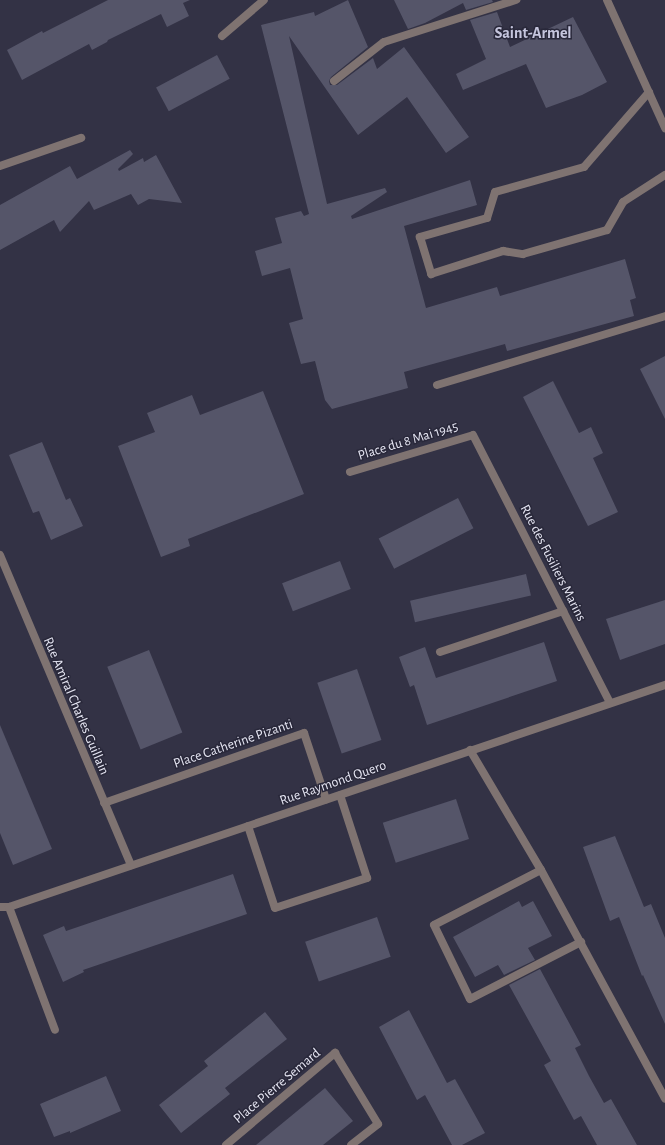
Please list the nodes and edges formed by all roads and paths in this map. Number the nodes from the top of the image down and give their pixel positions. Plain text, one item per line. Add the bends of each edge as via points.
1 (264, 0) edge
2 (516, 0) edge
3 (607, 0) edge
4 (222, 36) dead end
5 (334, 81) dead end
6 (649, 92) junction
7 (665, 128) edge
8 (81, 138) dead end
9 (0, 166) edge
10 (665, 175) edge
11 (665, 316) edge
12 (437, 385) dead end
13 (473, 435) joint
14 (350, 472) dead end
15 (0, 555) edge
16 (563, 611) junction
17 (440, 652) dead end
18 (665, 685) edge
19 (610, 703) junction
20 (470, 750) junction
21 (340, 794) junction
22 (326, 799) junction
23 (104, 803) junction
24 (248, 826) junction
25 (131, 866) junction
26 (541, 870) junction
27 (0, 907) edge
28 (9, 907) junction
29 (581, 942) junction
30 (55, 1030) dead end
31 (665, 1098) edge
32 (226, 1145) edge
33 (351, 1145) edge

1 - 4 street
2 - 5 street via 384,42
3 - 6 street
6 - 7 street
6 - 10 street via 584,167 495,192 487,218 420,237 431,274 503,251 523,254 607,230 622,202
8 - 9 street
11 - 12 street
13 - 14 street, Place du 8 Mai 1945
13 - 16 street, Rue des Fusiliers Marins
15 - 23 street, Rue Amiral Charles Guillain
16 - 17 street
16 - 19 street, Rue des Fusiliers Marins
18 - 19 street, Rue Raymond Quero
19 - 20 street, Rue Raymond Quero
20 - 21 street, Rue Raymond Quero
20 - 26 street
21 - 22 street, Rue Raymond Quero
21 - 24 street via 367,878 275,908
22 - 23 street, Place Catherine Pizanti via 304,733
22 - 24 street, Rue Raymond Quero
23 - 25 street, Rue Amiral Charles Guillain
24 - 25 street, Rue Raymond Quero
25 - 28 street, Rue Raymond Quero
26 - 29 street
26 - 29 street via 434,925 470,999
27 - 28 street, Rue Raymond Quero
28 - 30 street
29 - 31 street
32 - 33 street, Place Pierre Semard via 335,1053 378,1124

